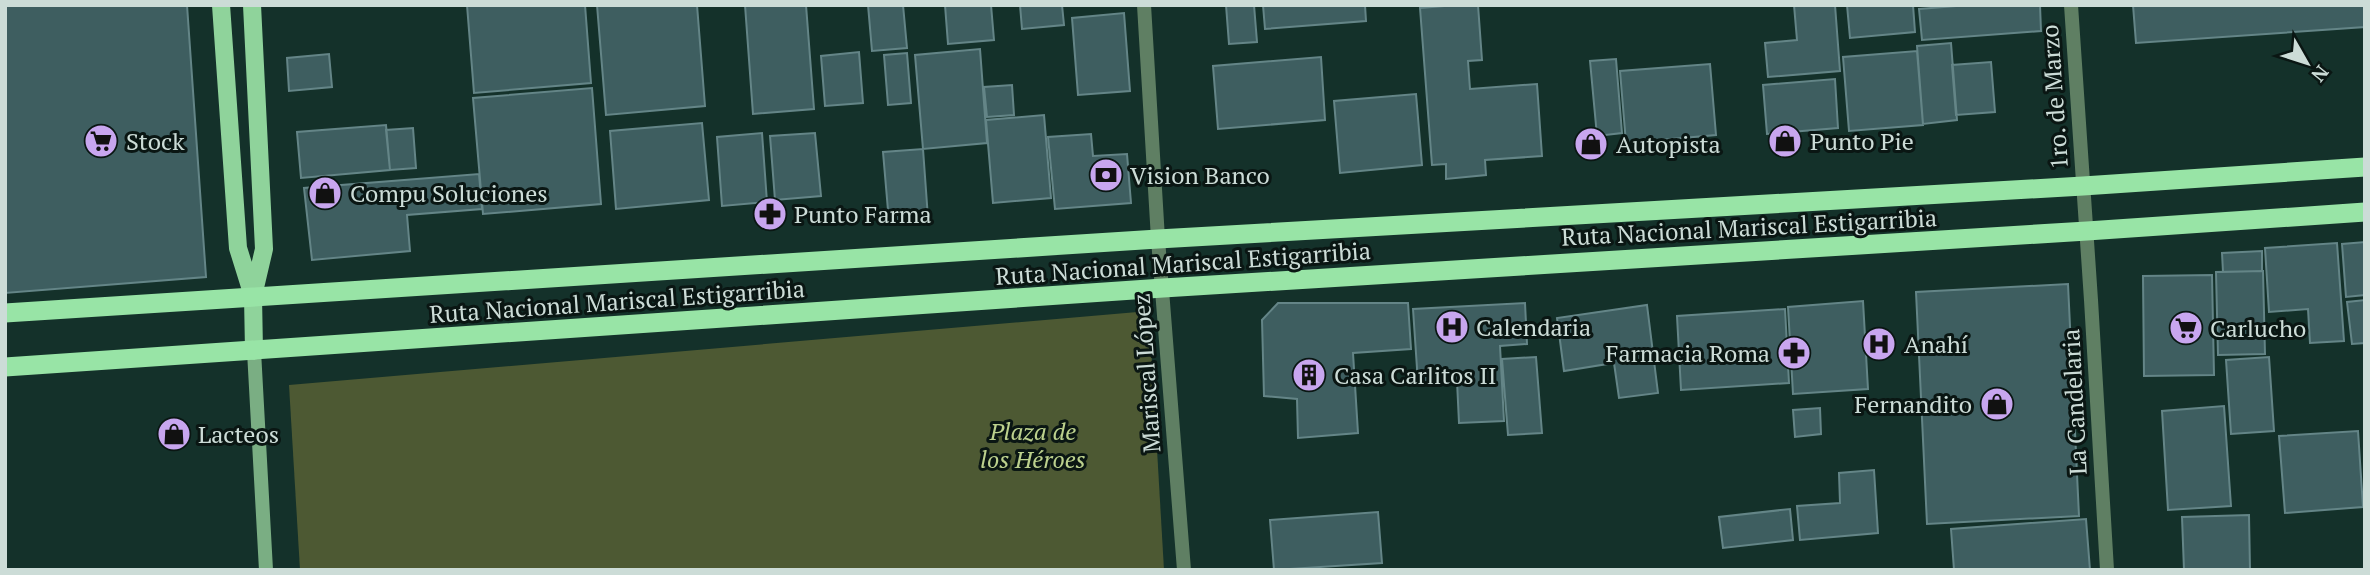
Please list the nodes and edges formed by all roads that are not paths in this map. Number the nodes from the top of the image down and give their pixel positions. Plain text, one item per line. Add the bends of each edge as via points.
1 (222, 5) edge
2 (252, 5) edge
3 (1144, 5) edge
4 (2071, 5) edge
5 (2365, 167) edge
6 (2083, 186) junction
7 (2365, 212) edge
8 (2087, 231) junction
9 (1158, 239) junction
10 (1163, 288) junction
11 (253, 296) junction
12 (5, 313) edge
13 (254, 351) junction
14 (5, 367) edge
15 (266, 570) edge
16 (1184, 570) edge
17 (2107, 570) edge

1 - 11 main road via 238,248
2 - 11 main road via 264,249
3 - 9 street, Mariscal López
4 - 6 street, 1ro. de Marzo
5 - 6 highway, Ruta Nacional Mariscal Estigarribia
6 - 8 street, 1ro. de Marzo
6 - 9 highway, Ruta Nacional Mariscal Estigarribia
7 - 8 highway, Ruta Nacional Mariscal Estigarribia
8 - 10 highway, Ruta Nacional Mariscal Estigarribia
8 - 17 street, La Candelaria
9 - 10 street, Mariscal López
9 - 11 highway, Ruta Nacional Mariscal Estigarribia
10 - 13 highway, Ruta Nacional Mariscal Estigarribia
10 - 16 street, Mariscal López
11 - 12 highway, Ruta Nacional Mariscal Estigarribia
11 - 13 main road
13 - 14 highway, Ruta Nacional Mariscal Estigarribia
13 - 15 main road

